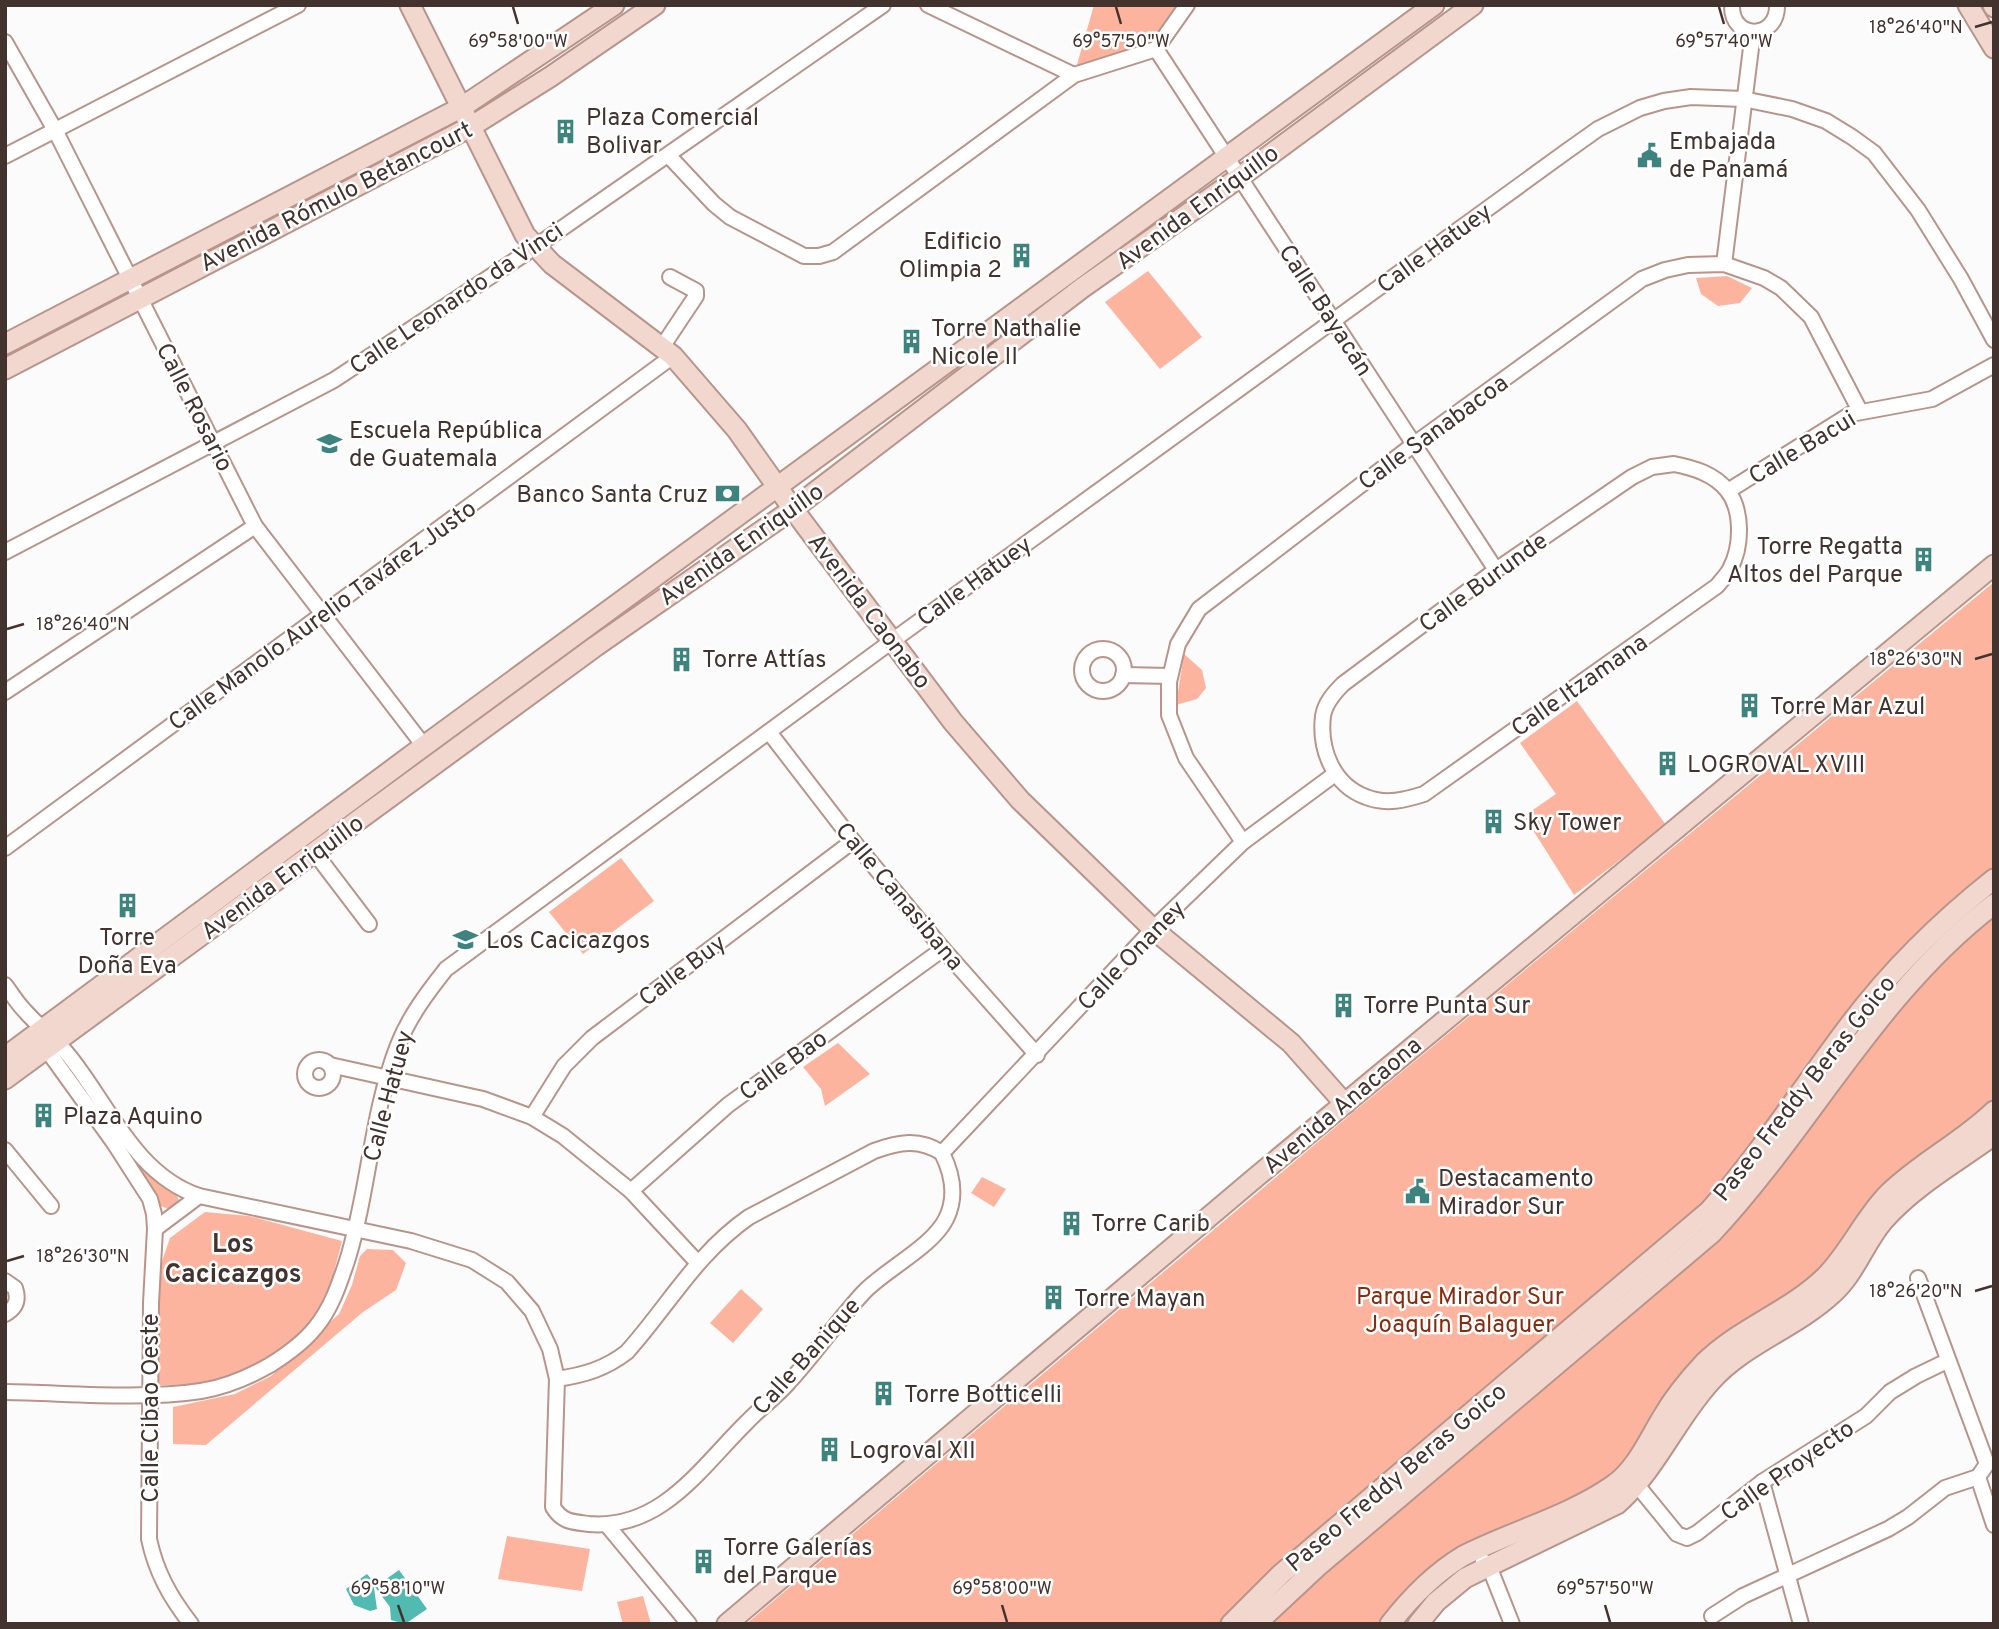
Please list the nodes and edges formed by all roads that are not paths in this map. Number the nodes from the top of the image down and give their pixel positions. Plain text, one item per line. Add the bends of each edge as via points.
1 (298, 5) edge
2 (410, 5) edge
3 (614, 5) edge
4 (655, 5) edge
5 (883, 5) edge
6 (928, 5) edge
7 (1187, 5) edge
8 (1434, 5) edge
9 (1474, 5) edge
10 (1732, 5) edge
11 (1777, 5) edge
12 (1968, 5) edge
13 (1753, 32) junction
14 (5, 42) edge
15 (1994, 48) edge
16 (1156, 49) junction
17 (1074, 75) junction
18 (1743, 99) junction
19 (462, 107) junction
20 (472, 126) junction
21 (55, 130) junction
22 (668, 155) junction
23 (5, 156) edge
24 (1227, 158) junction
25 (346, 166) junction
26 (1240, 177) junction
27 (356, 186) junction
28 (535, 247) junction
29 (1724, 264) junction
30 (670, 277) dead end
31 (131, 279) junction
32 (140, 298) junction
33 (1333, 321) junction
34 (1994, 340) edge
35 (5, 344) edge
36 (668, 351) junction
37 (1994, 365) edge
38 (5, 369) edge
39 (1860, 411) junction
40 (213, 443) junction
41 (1413, 445) junction
42 (778, 487) junction
43 (1728, 491) junction
44 (793, 509) junction
45 (255, 526) junction
46 (5, 552) edge
47 (1994, 565) edge
48 (1496, 570) junction
49 (323, 614) junction
50 (583, 630) junction
51 (892, 641) junction
52 (596, 646) junction
53 (1123, 675) dead end
54 (1170, 676) junction
55 (5, 692) edge
56 (769, 732) junction
57 (424, 746) junction
58 (1335, 774) junction
59 (1347, 785) joint
60 (853, 841) junction
61 (1243, 842) junction
62 (5, 848) edge
63 (316, 853) junction
64 (1994, 879) edge
65 (1994, 904) edge
66 (369, 924) dead end
67 (1153, 929) junction
68 (943, 949) junction
69 (5, 985) edge
70 (46, 1038) junction
71 (1037, 1055) junction
72 (5, 1056) edge
73 (330, 1065) dead end
74 (388, 1078) junction
75 (5, 1079) edge
76 (1345, 1104) junction
77 (1994, 1111) edge
78 (532, 1117) junction
79 (1994, 1135) edge
80 (5, 1150) edge
81 (942, 1153) junction
82 (631, 1191) junction
83 (199, 1196) junction
84 (51, 1206) dead end
85 (155, 1229) junction
86 (357, 1230) junction
87 (697, 1262) junction
88 (1918, 1278) dead end
89 (5, 1281) edge
90 (5, 1314) edge
91 (1947, 1361) junction
92 (557, 1379) junction
93 (5, 1392) edge
94 (151, 1394) junction
95 (1978, 1477) junction
96 (1762, 1482) junction
97 (1637, 1485) junction
98 (607, 1525) junction
99 (1994, 1525) edge
100 (1471, 1552) junction
101 (1489, 1566) junction
102 (1789, 1576) junction
103 (1712, 1616) dead end
104 (191, 1624) edge
105 (689, 1624) edge
106 (727, 1624) edge
107 (1231, 1624) edge
108 (1256, 1624) edge
109 (1390, 1624) edge
110 (1418, 1624) edge
111 (1512, 1624) edge
112 (1801, 1624) edge

1 - 21 street
2 - 19 main road, Avenida Caonabo
3 - 19 main road, Avenida Rómulo Betancourt
4 - 20 main road, Avenida Rómulo Betancourt
5 - 22 street, Calle Leonardo da Vinci
6 - 17 street
7 - 16 street
8 - 24 main road, Avenida Enriquillo
9 - 26 main road, Avenida Enriquillo
10 - 13 street via 1734,21
11 - 13 street via 1773,23
12 - 15 main road
13 - 18 street
14 - 21 street, Calle Rosario
16 - 17 street
16 - 24 street, Calle Bayacán
17 - 22 street via 833,251 819,256 804,256 730,217
18 - 29 street
18 - 33 street, Calle Hatuey via 1664,100 1621,117
18 - 34 street, Calle Hatuey via 1826,121 1874,153 1917,210
19 - 20 main road, Avenida Caonabo
19 - 25 main road, Avenida Rómulo Betancourt
20 - 27 main road, Avenida Rómulo Betancourt
20 - 28 main road, Avenida Caonabo via 513,215
21 - 23 street
21 - 31 street, Calle Rosario
22 - 28 street, Calle Leonardo da Vinci
24 - 26 street, Calle Bayacán
24 - 42 main road, Avenida Enriquillo
25 - 27 street
25 - 31 main road, Avenida Rómulo Betancourt
26 - 33 street, Calle Bayacán
26 - 44 main road, Avenida Enriquillo via 1082,288
27 - 32 main road, Avenida Rómulo Betancourt
28 - 36 main road, Avenida Caonabo
28 - 40 street, Calle Leonardo da Vinci via 334,380
29 - 39 street, Calle Sanabacoa via 1781,288 1811,317
29 - 41 street, Calle Sanabacoa via 1688,265 1642,279
30 - 36 street, Calle Manolo Aurelio Tavárez Justo via 696,291 696,296
31 - 32 street, Calle Rosario
31 - 35 main road, Avenida Rómulo Betancourt
32 - 38 main road, Avenida Rómulo Betancourt
32 - 40 street, Calle Rosario
33 - 41 street, Calle Bayacán
33 - 51 street, Calle Hatuey
36 - 42 main road, Avenida Caonabo via 737,430
36 - 49 street, Calle Manolo Aurelio Tavárez Justo
37 - 39 street, Calle Bacui via 1933,399
39 - 43 street, Calle Bacui
40 - 45 street, Calle Rosario
40 - 46 street, Calle Leonardo da Vinci
41 - 48 street, Calle Bayacán
41 - 54 street, Calle Sanabacoa via 1199,609 1178,643
42 - 44 main road, Avenida Caonabo
42 - 50 main road, Avenida Enriquillo
43 - 48 street, Calle Burunde via 1696,469 1674,464 1652,467
43 - 59 street, Calle Itzamana via 1738,526 1737,548 1731,568 1703,598 1424,794 1385,802 1364,797
44 - 51 main road, Avenida Caonabo
44 - 52 main road, Avenida Enriquillo
45 - 49 street, Calle Rosario
45 - 55 street
47 - 76 main road, Avenida Anacaona
48 - 58 street, Calle Burunde via 1331,696 1323,714 1323,737
49 - 57 street, Calle Rosario
49 - 62 street, Calle Manolo Aurelio Tavárez Justo
50 - 52 main road
50 - 57 main road, Avenida Enriquillo
51 - 56 street, Calle Hatuey
51 - 67 main road, Avenida Caonabo via 953,723 1020,800
52 - 63 main road, Avenida Enriquillo
53 - 54 street
54 - 61 street, Calle Sanabacoa via 1169,715 1186,758
56 - 60 street, Calle Canasibana
56 - 74 street, Calle Hatuey via 446,969 410,1019
57 - 70 main road, Avenida Enriquillo
58 - 59 street, Calle Burunde
58 - 61 street, Calle Onaney
60 - 68 street, Calle Canasibana
60 - 78 street, Calle Buy via 592,1038 564,1066
61 - 67 street, Calle Onaney
63 - 66 street
63 - 70 main road, Avenida Enriquillo
64 - 107 main road, Paseo Freddy Beras Goico via 1892,973 1709,1211 1281,1574
65 - 108 main road, Paseo Freddy Beras Goico via 1968,923 1899,993 1764,1175 1712,1233 1317,1567
67 - 71 street, Calle Onaney
67 - 76 main road, Avenida Caonabo via 1291,1043
68 - 71 street, Calle Canasibana
68 - 82 street, Calle Bao via 728,1105
69 - 70 street
70 - 72 main road, Avenida Enriquillo
70 - 75 main road, Avenida Enriquillo
70 - 83 street via 72,1058 126,1139 162,1177
70 - 85 street, Calle Cibao Oeste via 150,1199
71 - 81 street, Calle Onaney
73 - 74 street
74 - 78 street via 483,1099
74 - 86 street, Calle Hatuey
76 - 106 main road, Avenida Anacaona
77 - 100 main road via 1890,1193 1824,1278 1728,1341 1703,1364 1614,1486
78 - 82 street
79 - 97 main road via 1902,1203 1832,1294 1713,1378
80 - 84 street
81 - 87 street via 915,1142 874,1151 748,1217
81 - 98 street, Calle Banique via 952,1177 952,1198 937,1233 865,1291 788,1384 677,1494 656,1509
82 - 87 street
83 - 85 street
83 - 86 street
85 - 94 street, Calle Cibao Oeste
86 - 92 street via 472,1260 507,1282 532,1311 550,1349
86 - 94 street, Calle Hatuey via 332,1302 315,1329 285,1356 228,1384
87 - 92 street via 627,1352 593,1372
88 - 91 street
89 - 90 street via 15,1289 17,1300
91 - 95 street via 1987,1464
91 - 96 street, Calle Proyecto via 1890,1392 1866,1416
92 - 98 street via 553,1507 568,1521
93 - 94 street, Calle Hatuey
94 - 104 street, Calle Cibao Oeste via 149,1539 171,1599
95 - 99 street
95 - 102 street via 1945,1488 1888,1529
96 - 97 street, Calle Proyecto via 1687,1538 1677,1534
96 - 102 street
97 - 101 main road via 1608,1508
98 - 105 street
100 - 101 street
100 - 109 main road via 1436,1575
101 - 110 main road via 1448,1591
101 - 111 street
102 - 103 street
102 - 112 street

